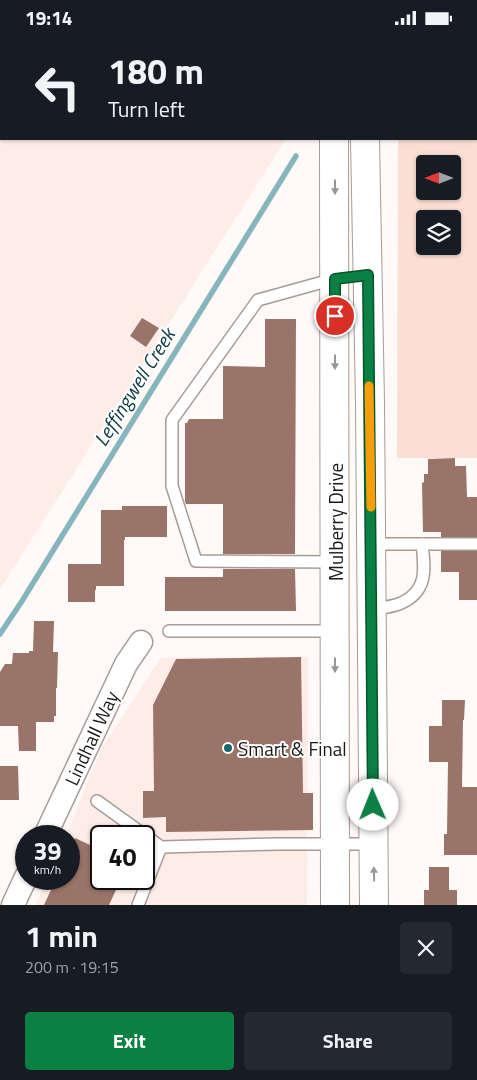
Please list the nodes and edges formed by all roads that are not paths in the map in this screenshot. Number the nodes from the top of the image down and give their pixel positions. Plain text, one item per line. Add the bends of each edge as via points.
1 (334, 140) edge
2 (365, 140) edge
3 (368, 275) junction
4 (335, 279) junction
5 (371, 543) junction
6 (422, 543) junction
7 (477, 544) edge
8 (335, 562) junction
9 (371, 610) junction
10 (169, 631) dead end
11 (335, 631) junction
12 (141, 642) dead end
13 (97, 801) dead end
14 (50, 825) edge
15 (335, 844) junction
16 (373, 844) junction
17 (161, 847) junction
18 (20, 890) edge
19 (13, 905) edge
20 (138, 905) edge
21 (335, 905) edge
22 (374, 905) edge

1 -> 4 street, Mulberry Drive
2 - 3 street, Mulberry Drive
3 - 4 street
3 - 5 street, Mulberry Drive
4 -> 8 street, Mulberry Drive
4 - 8 lane via 258,300 172,420 172,486 196,561
5 - 6 lane
5 - 9 street, Mulberry Drive
6 - 7 lane
6 - 9 lane via 424,574 412,597 398,605
8 - 11 street, Mulberry Drive
9 - 16 street, Mulberry Drive
10 - 11 lane
11 -> 15 street, Mulberry Drive
12 - 14 street, Lindhall Way via 126,664
13 - 17 lane
15 - 16 lane
15 - 17 lane
15 - 21 street, Mulberry Drive
22 -> 16 street, Mulberry Drive
17 - 20 lane
18 - 19 street

